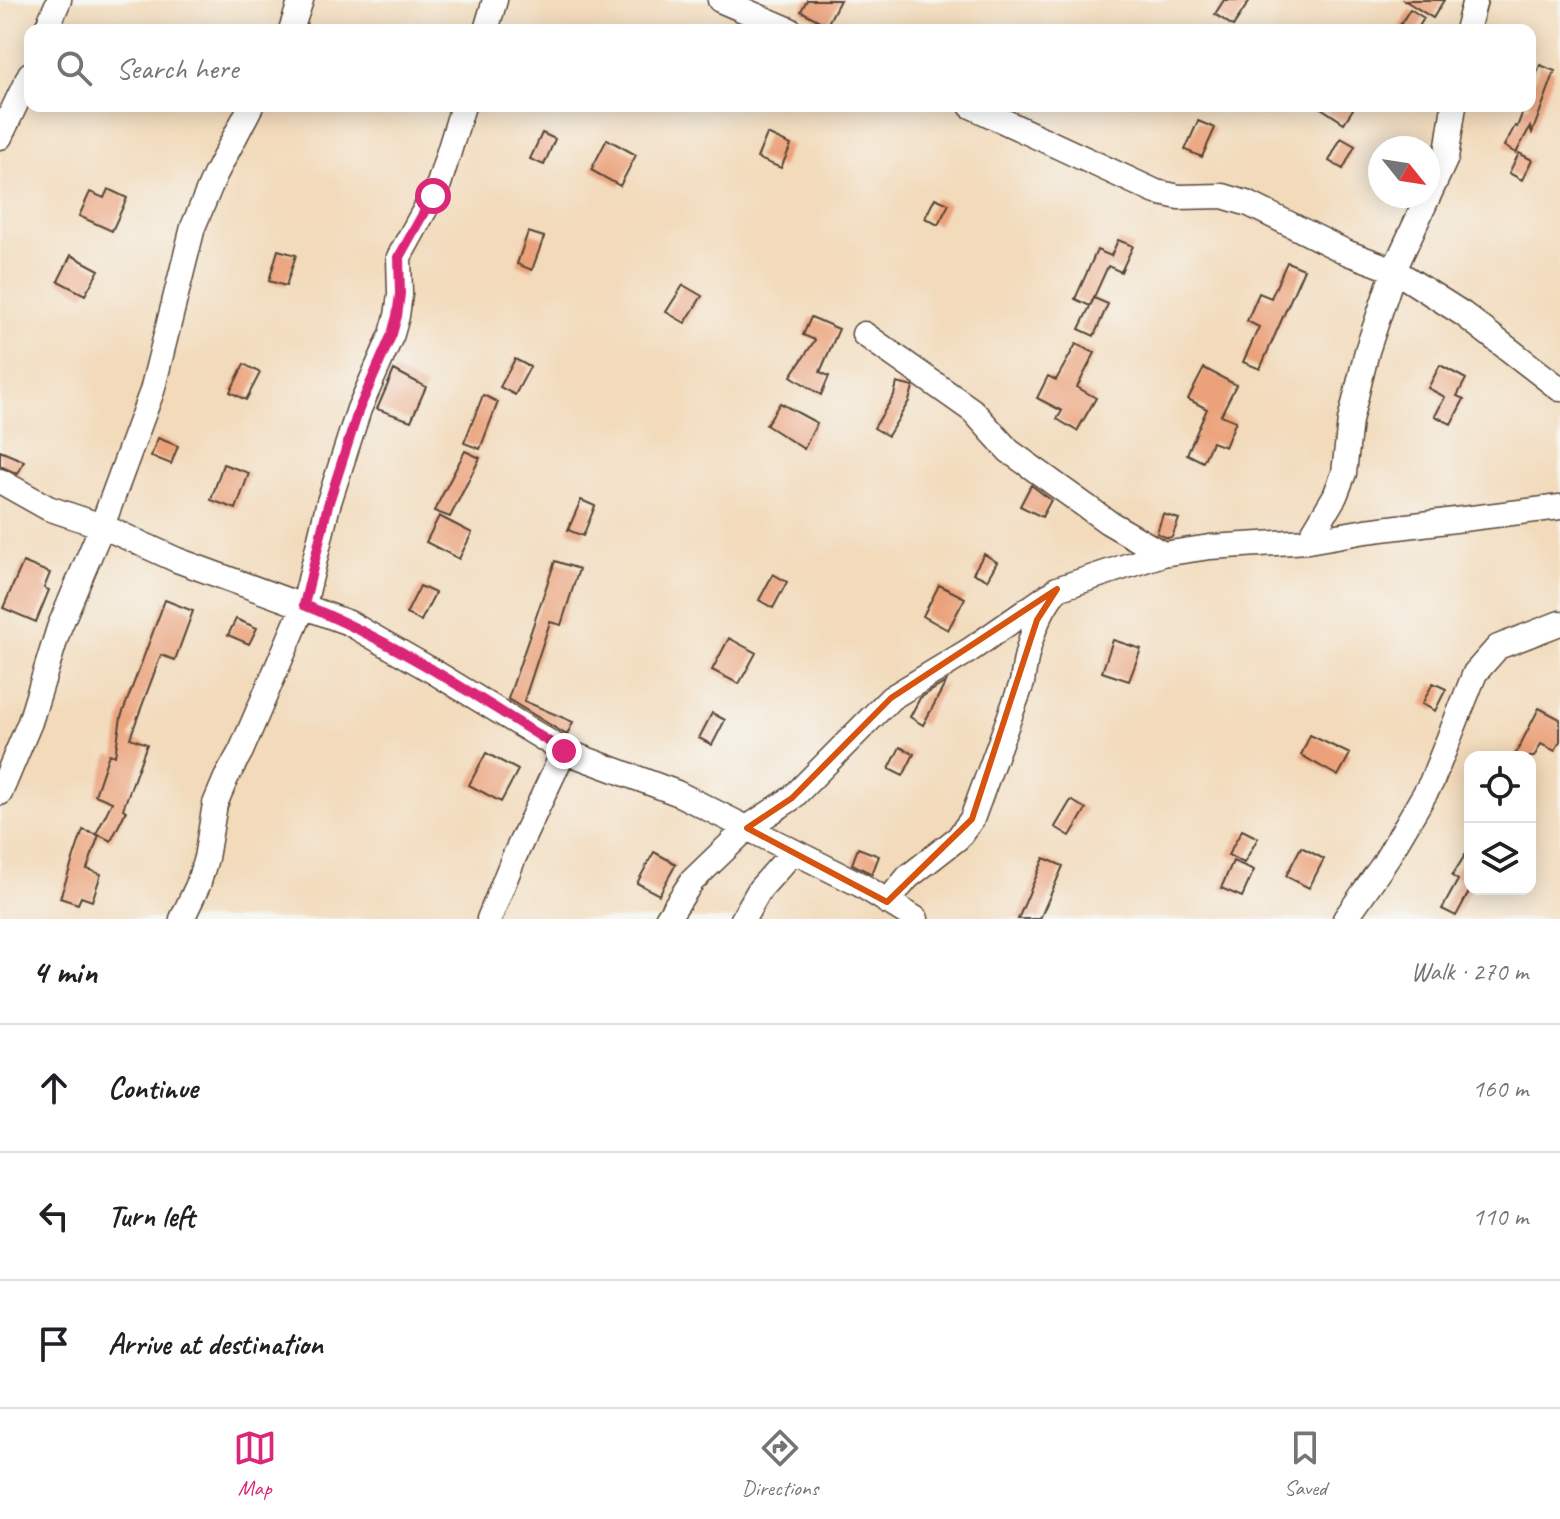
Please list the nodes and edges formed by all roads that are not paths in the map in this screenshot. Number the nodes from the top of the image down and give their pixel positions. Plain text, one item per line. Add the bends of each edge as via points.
1 (59, 0) edge
2 (301, 0) edge
3 (495, 0) edge
4 (720, 0) edge
5 (1475, 0) edge
6 (49, 24) edge
7 (293, 24) edge
8 (488, 24) edge
9 (776, 24) edge
10 (1469, 24) edge
11 (24, 87) edge
12 (248, 112) edge
13 (461, 112) edge
14 (984, 112) edge
15 (1453, 112) edge
16 (0, 137) edge
17 (1394, 270) junction
18 (864, 334) dead end
19 (1560, 389) edge
20 (0, 481) edge
21 (1560, 507) edge
22 (102, 526) junction
23 (1308, 541) junction
24 (1163, 554) junction
25 (1057, 589) junction
26 (304, 605) junction
27 (1560, 623) edge
28 (564, 751) junction
29 (0, 793) edge
30 (747, 828) junction
31 (793, 852) junction
32 (887, 902) junction
33 (182, 919) edge
34 (489, 919) edge
35 (667, 919) edge
36 (743, 919) edge
37 (916, 919) edge
38 (1345, 919) edge

1 - 6 street
2 - 7 street
3 - 8 street
4 - 9 street
5 - 10 street
11 - 16 street
12 - 22 street via 193,227 152,391
13 - 26 street via 439,184 399,257 397,316 328,505
14 - 17 street via 1156,192 1223,196 1249,204
15 - 17 street via 1446,158
17 - 19 street via 1463,314
17 - 23 street via 1367,351 1344,473
18 - 24 street via 973,411 1009,451
20 - 22 street via 48,508
21 - 23 street
22 - 26 street via 177,560
22 - 29 street
23 - 24 street
24 - 25 street
25 - 30 street via 891,698 792,798
25 - 32 street via 1037,620 1022,683 972,819
26 - 28 street via 349,623
26 - 33 street via 215,804 206,858
27 - 38 street via 1498,647 1475,673 1431,783
28 - 30 street via 677,793
28 - 34 street
30 - 31 street
30 - 35 street via 692,881
31 - 32 street
31 - 36 street via 760,889
32 - 37 street

